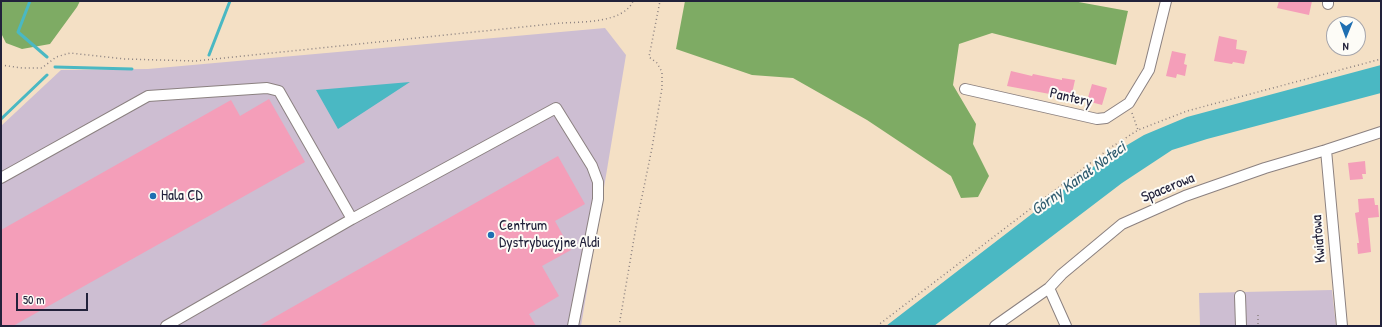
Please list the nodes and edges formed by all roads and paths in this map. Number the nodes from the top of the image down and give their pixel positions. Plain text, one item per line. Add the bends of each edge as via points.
1 (633, 1) edge
2 (660, 1) edge
3 (1166, 1) edge
4 (1381, 58) edge
5 (1, 65) edge
6 (966, 89) dead end
7 (1129, 103) junction
8 (1138, 130) junction
9 (1381, 132) edge
10 (1326, 150) junction
11 (1, 178) edge
12 (352, 219) junction
13 (1049, 288) junction
14 (1240, 296) dead end
15 (1258, 315) dead end
16 (166, 326) edge
17 (573, 326) edge
18 (619, 326) edge
19 (877, 326) edge
20 (995, 326) edge
21 (1066, 326) edge
22 (1241, 326) edge
23 (1258, 326) edge
24 (1342, 326) edge

1 - 5 path via 625,11 604,20 195,61 125,59 70,53 56,57 42,68
2 - 18 path via 649,57 657,63 662,72 662,88
3 - 7 street, Pantery via 1149,70
4 - 8 path via 1187,111
6 - 7 street, Pantery via 1097,119 1106,118
7 - 8 path
8 - 19 path via 1110,148
9 - 10 street, Spacerowa
10 - 13 street, Spacerowa via 1185,196 1122,224
10 - 24 street, Kwiatowa
11 - 12 street via 148,96 267,88 279,91
12 - 16 street
12 - 17 street via 556,108 592,166 598,182 598,199
13 - 20 street, Spacerowa
13 - 21 street
14 - 22 street
15 - 23 path

